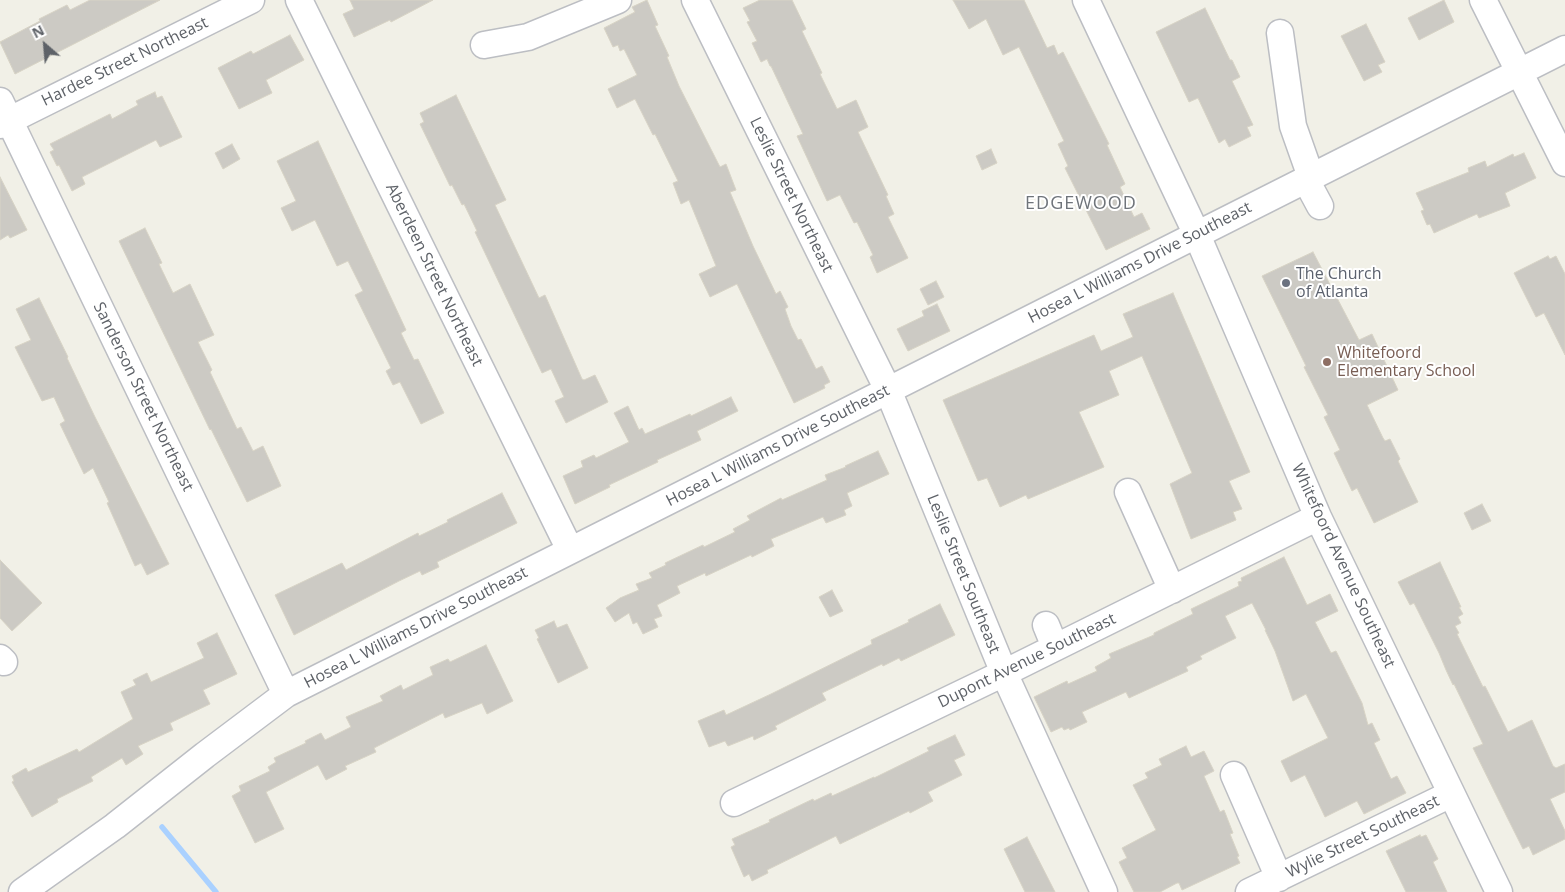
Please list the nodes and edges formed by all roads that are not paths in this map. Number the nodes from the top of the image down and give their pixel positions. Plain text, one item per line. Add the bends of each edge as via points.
1 (251, 0) edge
2 (299, 0) edge
3 (618, 0) edge
4 (694, 0) edge
5 (1086, 0) edge
6 (1483, 0) edge
7 (1280, 33) dead end
8 (484, 45) dead end
9 (1565, 49) edge
10 (1520, 72) junction
11 (3, 115) edge
12 (1565, 163) edge
13 (1308, 178) junction
14 (1320, 206) dead end
15 (1197, 235) junction
16 (888, 390) junction
17 (1128, 492) dead end
18 (1318, 517) junction
19 (570, 550) junction
20 (1172, 590) junction
21 (1004, 673) junction
22 (286, 694) junction
23 (1234, 774) dead end
24 (1451, 794) junction
25 (734, 803) dead end
26 (1279, 878) junction
27 (22, 892) edge
28 (1104, 892) edge
29 (1248, 892) edge
30 (1499, 892) edge

1 - 11 street, Hardee Street Northeast
2 - 19 street, Aberdeen Street Northeast
3 - 8 street via 528,37
4 - 16 street, Leslie Street Northeast
5 - 15 street, Whitefoord Avenue Southeast
6 - 10 street
7 - 13 street via 1293,126
9 - 10 street, Hosea L Williams Drive Southeast
10 - 12 street
10 - 13 street, Hosea L Williams Drive Southeast
11 - 22 street, Sanderson Street Northeast
13 - 14 street
13 - 15 street, Hosea L Williams Drive Southeast
15 - 16 street, Hosea L Williams Drive Southeast
15 - 18 street, Whitefoord Avenue Southeast
16 - 19 street, Hosea L Williams Drive Southeast
16 - 21 street, Leslie Street Southeast
17 - 20 street
18 - 20 street, Dupont Avenue Southeast
18 - 24 street, Whitefoord Avenue Southeast
19 - 22 street, Hosea L Williams Drive Southeast
20 - 21 street, Dupont Avenue Southeast via 1051,636
21 - 25 street, Dupont Avenue Southeast
21 - 28 street, Leslie Street Southeast
22 - 27 street, Hosea L Williams Drive Southeast via 116,826
23 - 26 street
24 - 26 street, Wylie Street Southeast
24 - 30 street, Whitefoord Avenue Southeast
26 - 29 street, Wylie Street Southeast

